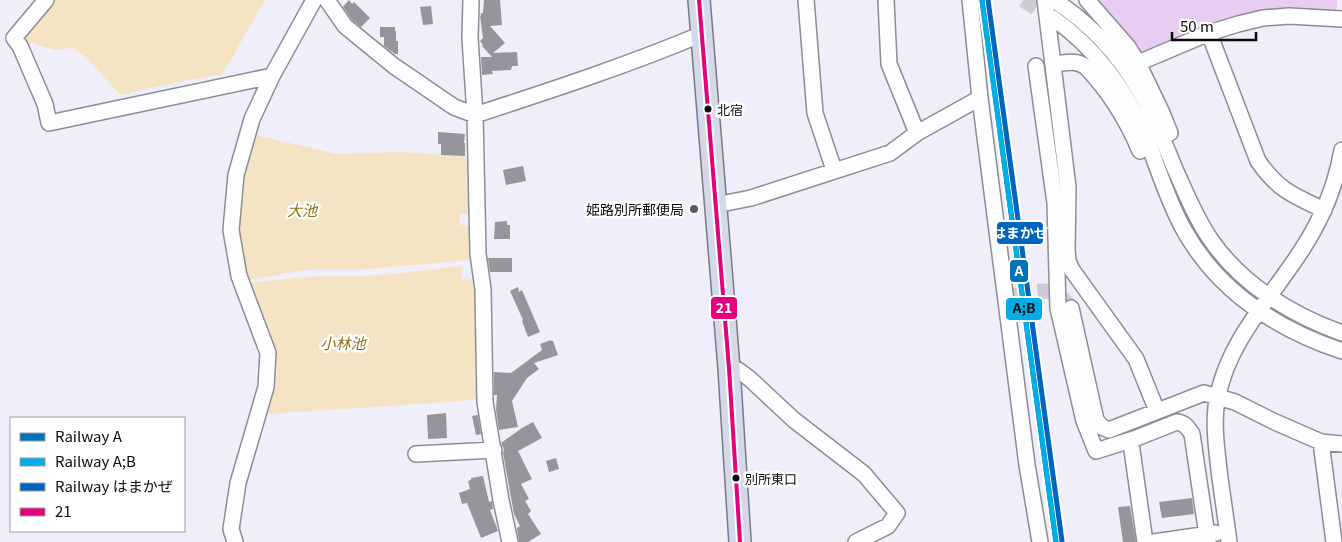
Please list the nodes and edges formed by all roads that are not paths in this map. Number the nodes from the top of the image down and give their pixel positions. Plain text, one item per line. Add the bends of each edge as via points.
1 (46, 0) edge
2 (314, 0) edge
3 (327, 0) edge
4 (471, 0) edge
5 (699, 0) edge
6 (806, 0) edge
7 (886, 0) edge
8 (970, 0) edge
9 (1045, 0) edge
10 (1054, 0) tunnel mouth
11 (1087, 0) edge
12 (1053, 18) tunnel mouth
13 (1342, 20) edge
14 (1209, 33) junction
15 (702, 34) junction
16 (1138, 63) junction
17 (1054, 64) junction
18 (1036, 66) dead end
19 (272, 76) junction
20 (980, 98) junction
21 (475, 115) junction
22 (918, 133) junction
23 (1342, 150) edge
24 (834, 170) junction
25 (1166, 192) junction
26 (1189, 200) junction
27 (716, 205) junction
28 (1324, 210) junction
29 (1015, 296) dead end
30 (1269, 296) junction
31 (1071, 308) tunnel mouth
32 (1258, 311) junction
33 (1338, 331) edge
34 (1341, 351) edge
35 (729, 368) junction
36 (1218, 396) junction
37 (1157, 410) junction
38 (1134, 438) junction
39 (1320, 442) junction
40 (1342, 444) edge
41 (494, 450) junction
42 (416, 454) dead end
43 (1027, 465) junction
44 (1228, 537) edge
45 (1207, 538) edge
46 (235, 542) edge
47 (510, 542) edge
48 (740, 542) edge
49 (856, 542) edge
50 (1040, 542) edge
51 (1145, 542) edge
52 (1154, 542) edge
53 (1334, 542) edge

1 - 19 street via 14,38 45,104 49,123
2 - 19 street
3 - 21 street via 346,26 394,66 454,107
4 - 21 street
5 - 15 highway
6 - 24 street via 815,113
7 - 22 street via 889,64
8 - 20 street
9 - 17 street
10 - 26 street via 1094,32 1131,76
11 - 16 street
12 - 25 street via 1085,44 1108,69 1142,129
13 - 14 street via 1289,16 1263,18
14 - 16 street
14 - 28 street via 1258,161 1276,184
15 - 21 street via 652,55
15 - 27 highway
16 - 26 street via 1178,153
17 - 25 street via 1081,63 1091,72 1126,122 1148,166
17 - 37 street via 1068,187 1068,261 1136,359
18 - 38 street via 1055,203 1058,308 1084,421 1096,452
19 - 46 street via 252,119 236,175 231,230 239,276 268,353 266,387 238,483 231,529
20 - 22 street
20 - 43 street
21 - 41 street via 485,402
22 - 24 street via 890,153
23 - 28 street via 1333,189
24 - 27 street via 751,198
25 - 32 street via 1184,229 1205,261
26 - 30 street via 1203,228 1222,254
27 - 35 highway
28 - 30 street via 1303,249
29 - 43 street via 1034,454
30 - 32 street
30 - 33 street via 1300,316
31 - 37 street via 1096,420 1109,430
32 - 34 street via 1307,338
32 - 36 street via 1227,364
35 - 48 highway
35 - 49 street via 750,379 794,420 864,474 897,514 888,526
36 - 37 street via 1204,393
36 - 39 street
36 - 44 street via 1216,435
38 - 45 street via 1177,422 1188,428 1192,434
38 - 51 street via 1131,443
39 - 40 street
39 - 53 street
41 - 42 street
41 - 47 street
43 - 50 street
44 - 45 street
45 - 52 street

